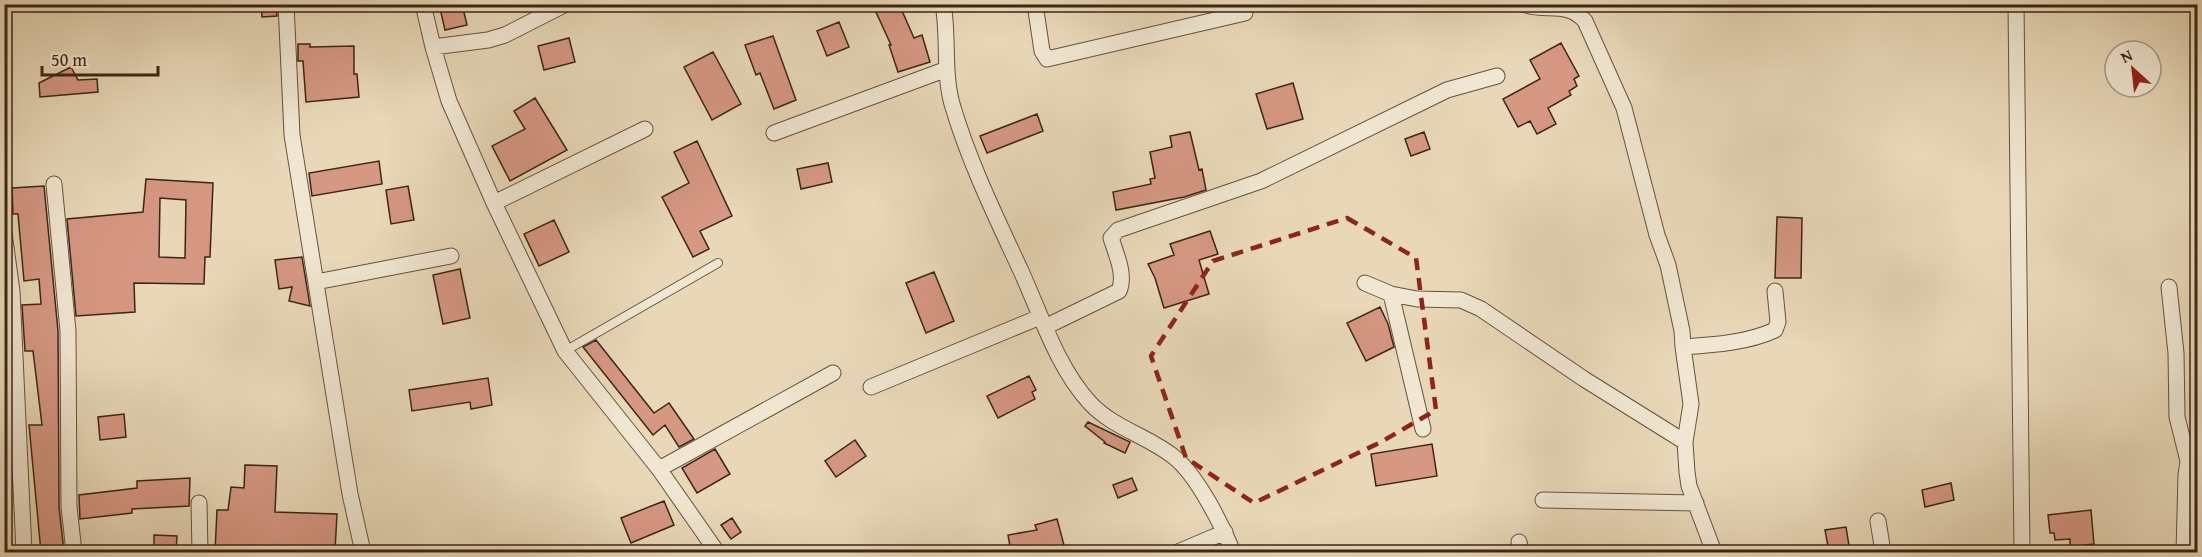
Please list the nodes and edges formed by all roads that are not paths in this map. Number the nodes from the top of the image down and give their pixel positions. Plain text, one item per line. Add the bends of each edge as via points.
1 (286, 4) edge
2 (423, 4) edge
3 (566, 4) edge
4 (943, 4) edge
5 (1035, 4) edge
6 (1523, 4) edge
7 (2016, 4) edge
8 (1245, 13) dead end
9 (432, 47) junction
10 (947, 69) junction
11 (1497, 76) dead end
12 (645, 129) dead end
13 (774, 133) dead end
14 (54, 184) dead end
15 (494, 203) junction
16 (4, 233) edge
17 (451, 256) dead end
18 (718, 263) dead end
19 (316, 282) junction
20 (1365, 283) dead end
21 (2169, 287) dead end
22 (1775, 291) dead end
23 (1390, 294) junction
24 (1043, 322) junction
25 (1683, 347) junction
26 (565, 351) junction
27 (833, 373) dead end
28 (871, 387) dead end
29 (1423, 429) dead end
30 (1685, 442) junction
31 (2193, 456) edge
32 (660, 469) junction
33 (1543, 500) dead end
34 (199, 503) dead end
35 (1695, 503) junction
36 (1878, 521) dead end
37 (1225, 532) junction
38 (24, 552) edge
39 (74, 552) edge
40 (200, 552) edge
41 (363, 552) edge
42 (717, 552) edge
43 (1178, 552) edge
44 (1233, 552) edge
45 (1714, 552) edge
46 (1883, 552) edge
47 (2022, 552) edge
48 (2184, 552) edge

1 - 19 street via 292,135
2 - 9 street
3 - 9 street via 505,35
4 - 10 street
5 - 8 street via 1042,51 1047,58
6 - 25 street via 1578,12 1585,21 1624,108 1668,265
7 - 47 street
9 - 15 street via 449,101
10 - 13 street
10 - 24 street via 952,102 983,188
11 - 24 street via 1447,90 1260,181 1118,230 1111,238 1121,273 1119,291
12 - 15 street
14 - 39 street via 68,331 69,507
15 - 26 street
16 - 38 street via 12,291
17 - 19 street
18 - 26 lane
19 - 41 street
20 - 23 street
21 - 31 street via 2177,417
22 - 25 street via 1775,330 1715,345
23 - 29 street
23 - 30 street via 1461,300 1481,309
24 - 28 street
24 - 37 street via 1090,403 1174,457 1191,476
25 - 30 street via 1691,404
26 - 32 street
27 - 32 street
30 - 35 street
31 - 48 street via 2186,475
32 - 42 street
33 - 35 street
34 - 40 street
35 - 45 street
36 - 46 street
37 - 43 street
37 - 44 street

